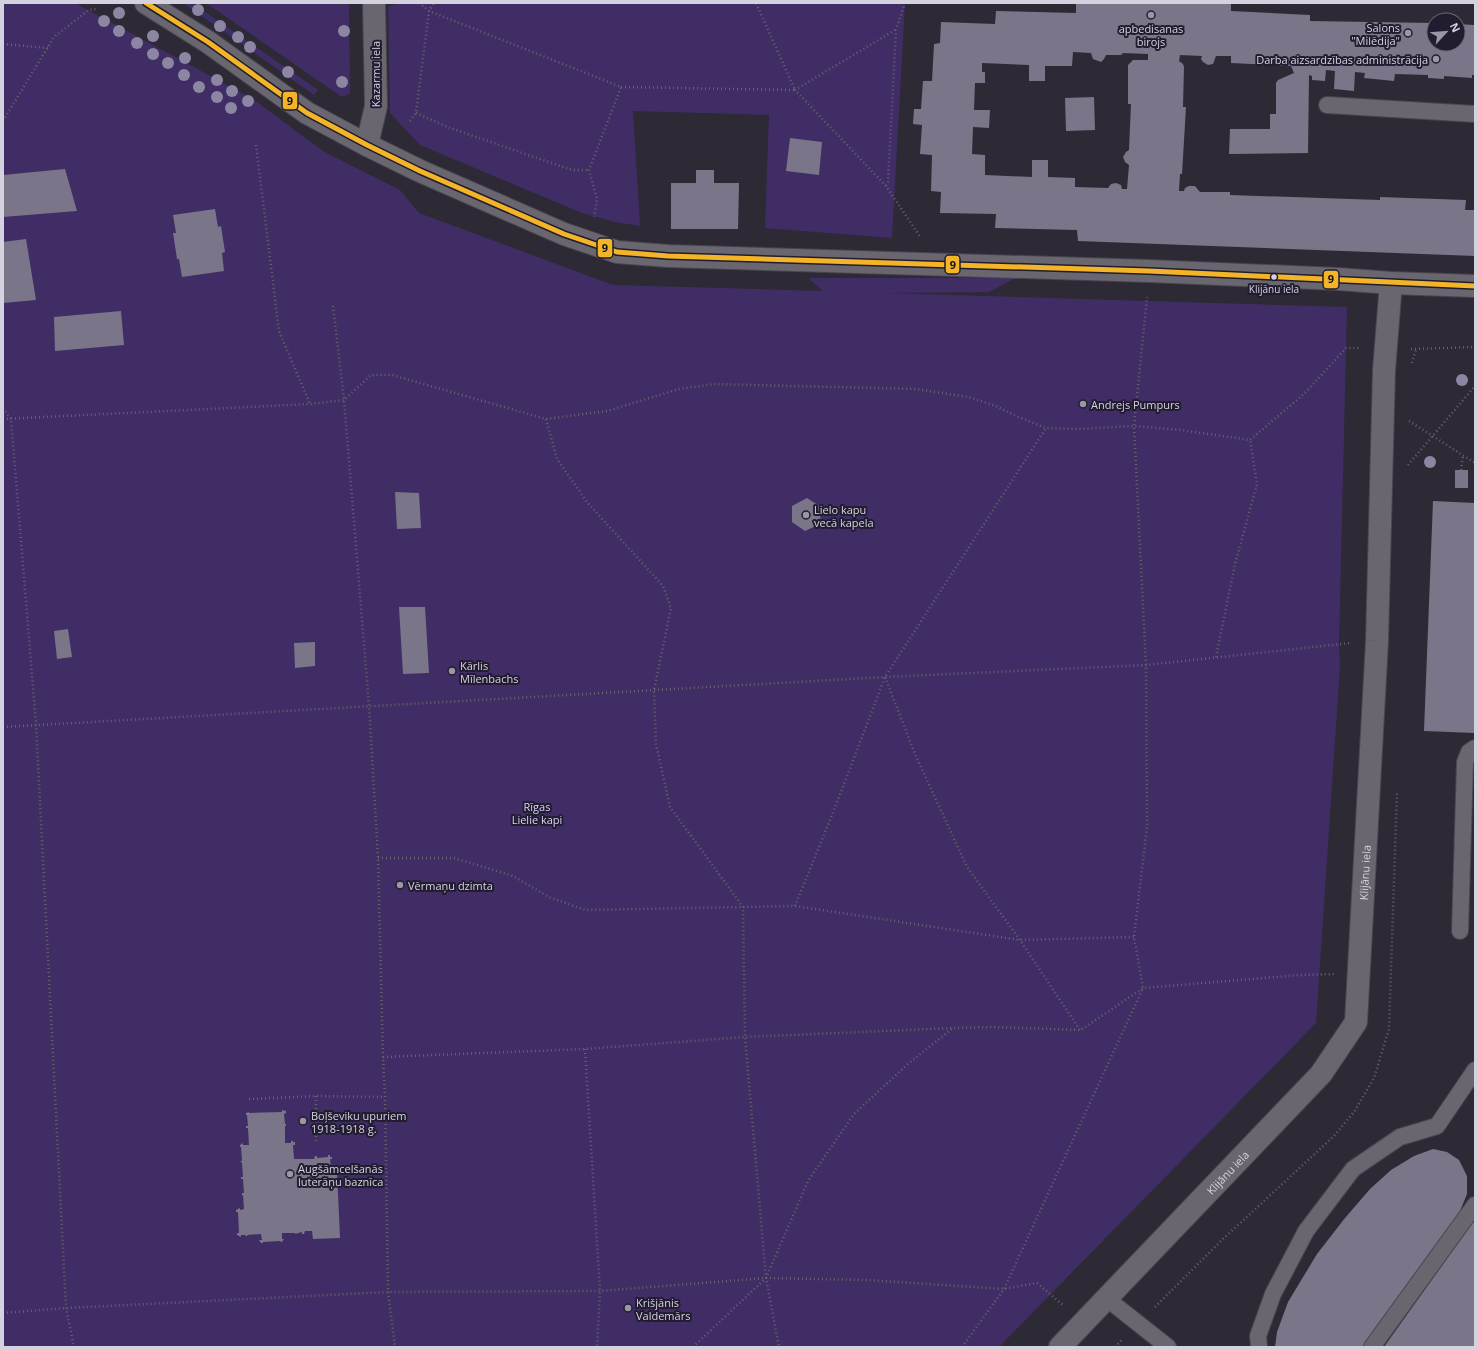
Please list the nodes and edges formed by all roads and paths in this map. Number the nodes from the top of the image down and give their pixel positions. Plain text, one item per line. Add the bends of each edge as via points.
1 (146, 3) edge
2 (374, 3) edge
3 (419, 3) edge
4 (434, 3) edge
5 (756, 3) edge
6 (905, 3) edge
7 (97, 8) dead end
8 (428, 11) junction
9 (896, 30) junction
10 (3, 44) edge
11 (48, 48) junction
12 (621, 87) junction
13 (795, 90) junction
14 (1327, 105) dead end
15 (416, 113) junction
16 (1475, 114) edge
17 (410, 121) dead end
18 (3, 122) edge
19 (256, 145) dead end
20 (367, 145) junction
21 (589, 170) junction
22 (886, 186) junction
23 (590, 242) junction
24 (922, 264) junction
25 (1149, 271) junction
26 (1391, 284) junction
27 (1475, 286) edge
28 (334, 306) dead end
29 (1475, 347) edge
30 (1385, 348) junction
31 (1416, 349) dead end
32 (1475, 386) edge
33 (344, 400) junction
34 (310, 404) junction
35 (3, 408) edge
36 (3, 419) edge
37 (11, 419) junction
38 (546, 419) junction
39 (1409, 421) dead end
40 (1134, 426) junction
41 (1046, 428) junction
42 (1432, 437) junction
43 (1250, 440) junction
44 (1463, 456) junction
45 (1475, 463) edge
46 (1408, 466) dead end
47 (1462, 470) dead end
48 (1377, 641) junction
49 (1216, 657) junction
50 (1146, 665) junction
51 (885, 677) junction
52 (654, 690) junction
53 (369, 705) junction
54 (36, 724) junction
55 (3, 727) edge
56 (1475, 748) edge
57 (378, 858) junction
58 (795, 906) junction
59 (743, 907) junction
60 (1460, 931) dead end
61 (1134, 937) junction
62 (1020, 940) junction
63 (1338, 974) dead end
64 (1143, 988) junction
65 (954, 1028) junction
66 (1081, 1030) junction
67 (746, 1037) junction
68 (585, 1049) junction
69 (382, 1057) junction
70 (1475, 1070) edge
71 (316, 1096) junction
72 (385, 1097) junction
73 (249, 1099) dead end
74 (316, 1144) dead end
75 (1475, 1205) edge
76 (766, 1278) junction
77 (1004, 1289) junction
78 (600, 1291) junction
79 (388, 1292) junction
80 (1106, 1298) junction
81 (66, 1308) junction
82 (1068, 1310) dead end
83 (3, 1313) edge
84 (74, 1347) edge
85 (395, 1347) edge
86 (597, 1347) edge
87 (693, 1347) edge
88 (779, 1347) edge
89 (962, 1347) edge
90 (1060, 1347) edge
91 (1168, 1347) edge
92 (1259, 1347) edge
93 (1372, 1347) edge

1 - 20 street via 208,42 307,113
2 - 20 street, Kazarmu iela via 376,106
3 - 8 path
4 - 8 path
5 - 13 path
6 - 9 path
7 - 11 path via 89,10 54,38
8 - 12 path
8 - 15 path
9 - 13 path
9 - 22 path
10 - 11 path
11 - 18 path
12 - 13 path
12 - 21 path
13 - 22 path
14 - 16 lane
15 - 17 path
15 - 21 path via 450,128 572,170
19 - 34 path via 278,331
20 - 23 street via 501,207 564,234
21 - 23 path via 597,199
22 - 24 path via 921,238
23 - 24 street via 617,252 668,256
24 - 25 street
25 - 26 street via 1338,279
25 - 40 path
26 - 27 street
26 - 30 street, Klijānu iela
28 - 33 path
29 - 31 path
30 - 43 path via 1346,348 1304,394
30 - 48 street, Klijānu iela
32 - 42 path
33 - 34 path
33 - 38 path via 371,375 392,374
33 - 53 path
34 - 37 path
35 - 37 path
36 - 37 path
37 - 54 path
38 - 41 path via 607,411 679,389 714,384 916,389 968,397
38 - 52 path via 556,459 587,502 663,586 671,608
39 - 42 path
40 - 41 path
40 - 43 path
40 - 50 path
41 - 51 path
42 - 44 path
42 - 46 path
43 - 49 path via 1257,484 1235,564
44 - 45 path
44 - 47 path
48 - 49 path
48 - 80 street, Klijānu iela via 1356,1022 1321,1074
49 - 50 path
50 - 51 path
50 - 61 path via 1147,827
51 - 52 path
51 - 58 path
51 - 62 path via 915,754 967,867
52 - 53 path
52 - 59 path via 656,744 670,807
53 - 54 path
53 - 57 path
54 - 55 path
54 - 81 path
56 - 60 lane via 1469,752 1465,762
57 - 59 path via 454,858 513,876 549,897 585,910
57 - 69 path
58 - 59 path
58 - 62 path
59 - 67 path
61 - 62 path
61 - 64 path
62 - 66 path
63 - 64 path
64 - 66 path
64 - 77 path
65 - 66 path
65 - 67 path
65 - 76 path via 908,1064 854,1114 808,1181
67 - 68 path
67 - 76 path
68 - 69 path
68 - 78 path
69 - 72 path
70 - 92 lane via 1437,1126 1400,1137 1353,1169 1306,1231 1273,1294 1258,1336
71 - 72 path
71 - 73 path
71 - 74 path
72 - 79 path
75 - 93 lane
76 - 77 path via 867,1280
76 - 78 path
76 - 87 path
76 - 88 path
77 - 82 path via 1037,1283
77 - 89 path
78 - 79 path
78 - 86 path
79 - 81 path
79 - 85 path
80 - 90 street, Klijānu iela
80 - 91 lane
81 - 83 path
81 - 84 path

